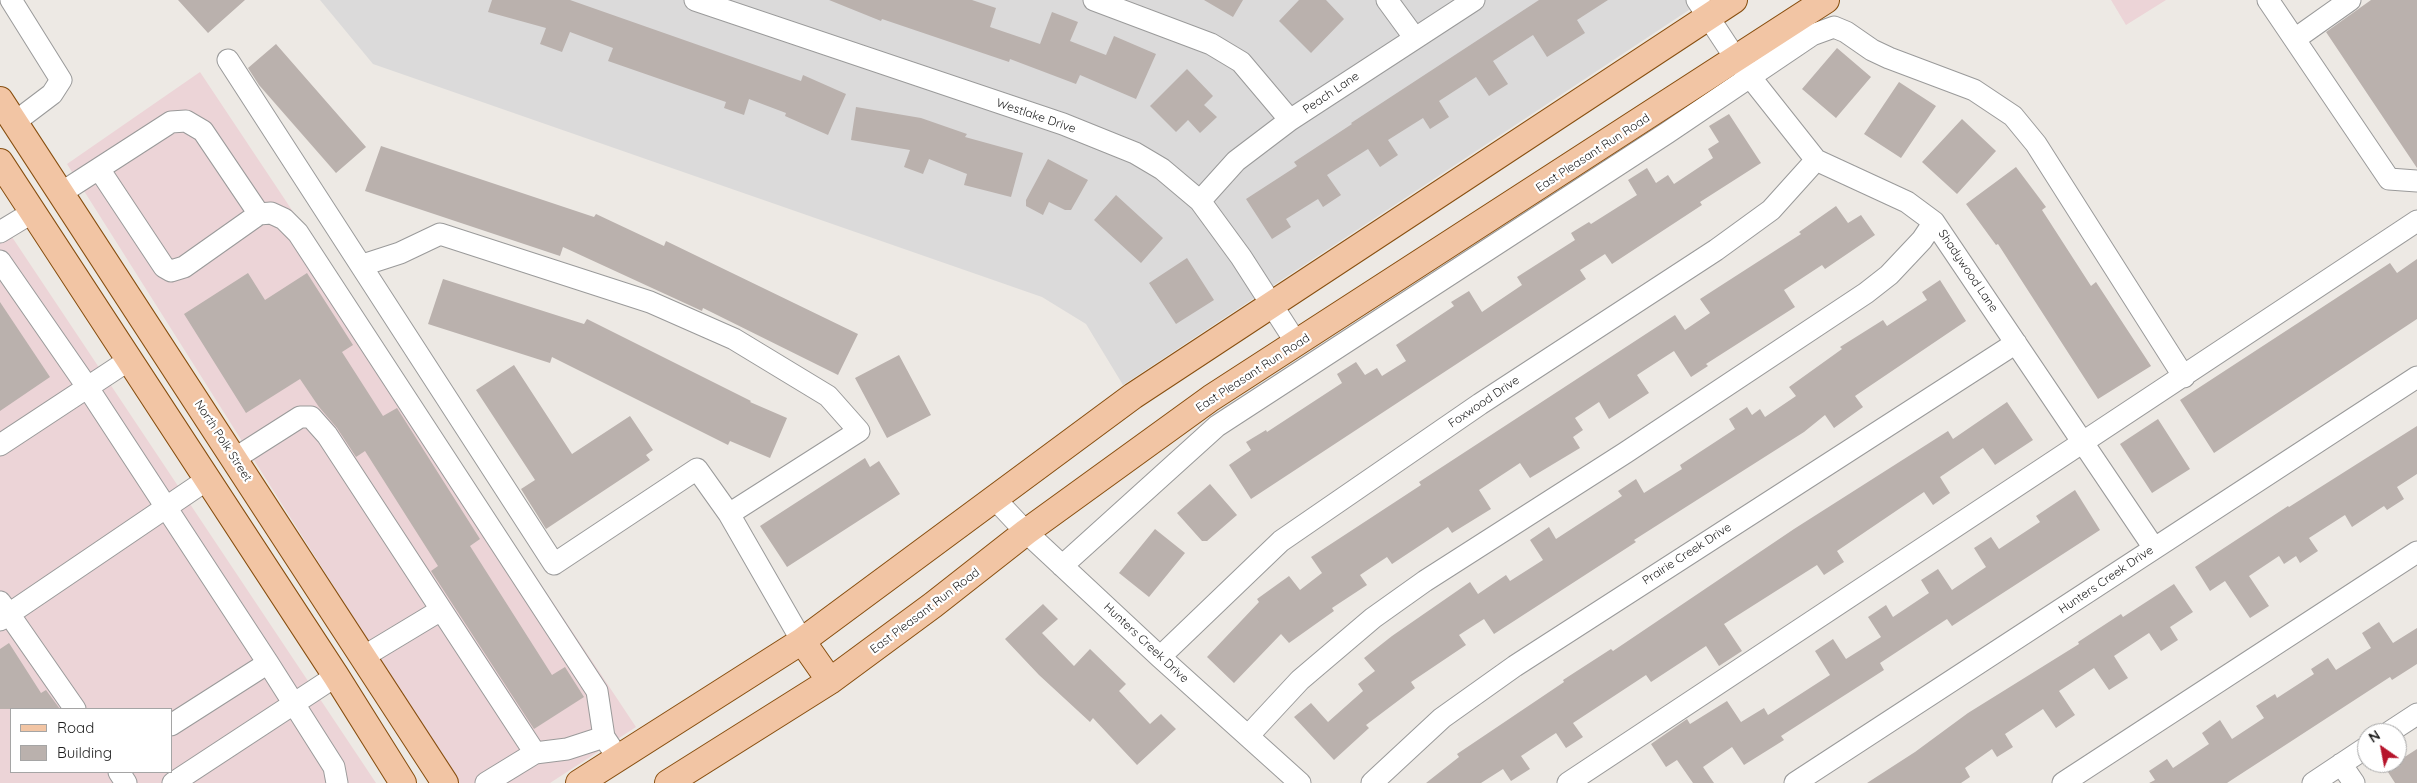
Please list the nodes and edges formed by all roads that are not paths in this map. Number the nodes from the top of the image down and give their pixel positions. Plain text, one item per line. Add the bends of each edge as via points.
1 (10, 0) edge
2 (695, 0) edge
3 (1094, 0) edge
4 (1388, 0) edge
5 (1474, 0) edge
6 (1734, 0) edge
7 (1826, 0) edge
8 (2268, 0) edge
9 (2350, 0) edge
10 (1702, 9) edge
11 (1414, 37) junction
12 (2295, 39) junction
13 (228, 60) dead end
14 (1743, 68) junction
15 (0, 100) edge
16 (1290, 120) junction
17 (15, 122) junction
18 (1816, 160) junction
19 (2, 168) edge
20 (99, 169) junction
21 (2417, 181) edge
22 (61, 193) junction
23 (1200, 201) junction
24 (33, 212) junction
25 (259, 214) junction
26 (2417, 221) edge
27 (1934, 222) junction
28 (0, 232) edge
29 (0, 261) edge
30 (363, 265) junction
31 (1272, 305) junction
32 (157, 340) junction
33 (2016, 343) junction
34 (1297, 344) junction
35 (130, 360) junction
36 (2184, 377) junction
37 (2417, 377) edge
38 (88, 388) junction
39 (2084, 442) junction
40 (0, 445) edge
41 (234, 459) junction
42 (208, 479) junction
43 (995, 499) junction
44 (167, 507) junction
45 (730, 514) junction
46 (1026, 532) junction
47 (2154, 548) junction
48 (2417, 552) edge
49 (1062, 566) junction
50 (442, 610) junction
51 (3, 612) edge
52 (802, 641) junction
53 (363, 657) junction
54 (1160, 657) junction
55 (268, 663) junction
56 (336, 676) junction
57 (830, 681) junction
58 (293, 703) junction
59 (74, 708) edge
60 (2417, 714) edge
61 (2403, 723) edge
62 (172, 724) edge
63 (1248, 736) junction
64 (611, 747) junction
65 (535, 752) junction
66 (2357, 754) edge
67 (2341, 764) junction
68 (173, 783) edge
69 (337, 783) edge
70 (403, 783) edge
71 (446, 783) edge
72 (486, 783) edge
73 (579, 783) edge
74 (668, 783) edge
75 (1300, 783) edge
76 (1372, 783) edge
77 (1568, 783) edge
78 (1795, 783) edge
79 (2063, 783) edge
80 (2313, 783) edge
81 (2354, 783) edge

1 - 17 street via 61,80 52,94
2 - 23 street, Westlake Drive via 1063,124 1126,149 1162,169
3 - 16 street via 1211,44 1241,62
4 - 11 street
5 - 11 street, Peach Lane
6 - 10 main road
7 - 14 main road, East Pleasant Run Road
8 - 12 street
9 - 12 street
10 - 14 street, Shadywood Lane
10 - 31 main road
11 - 16 street, Peach Lane
12 - 21 street via 2389,179
13 - 30 street
14 - 18 street, Shadywood Lane
14 - 34 main road, East Pleasant Run Road
14 - 36 street via 1834,27 1889,58 1949,79 1991,100 2014,116 2036,144
14 - 49 street via 1217,426
15 - 17 main road, North Polk Street
16 - 23 street, Peach Lane via 1236,161
17 - 22 main road, North Polk Street
18 - 27 street, Shadywood Lane via 1899,198
18 - 54 street, Foxwood Drive via 1771,210 1716,250 1480,404 1281,541
19 - 24 main road
20 - 22 street
20 - 25 street via 171,122 186,121 203,131
20 - 25 street via 164,267 171,271 184,267
22 - 24 main road
22 - 32 main road, North Polk Street
23 - 31 street, Westlake Drive
24 - 28 street
24 - 35 main road
25 - 64 street via 271,213 284,219 298,233 597,691
26 - 36 street
27 - 33 street, Shadywood Lane
27 - 63 street via 1889,275 1866,293 1373,618 1300,680
29 - 38 street
30 - 45 street via 554,564 697,469
30 - 45 street via 440,234 650,302 734,339 828,396 859,432
31 - 34 street, Westlake Drive
31 - 43 main road via 1133,396
32 - 35 main road
32 - 41 main road, North Polk Street
33 - 39 street, Shadywood Lane
33 - 76 street, Prairie Creek Drive via 1515,666 1442,718
34 - 46 main road, East Pleasant Run Road via 1211,398
35 - 38 street
35 - 42 main road
36 - 39 street
37 - 47 street, Hunters Creek Drive
38 - 40 street
38 - 44 street
39 - 47 street, Shadywood Lane
39 - 77 street
41 - 50 street via 300,417 312,417
41 - 53 main road, North Polk Street
42 - 44 street
42 - 56 main road
43 - 46 street, Hunters Creek Drive
43 - 52 main road
44 - 51 street
44 - 55 street
45 - 52 street
46 - 49 street, Hunters Creek Drive
46 - 57 main road, East Pleasant Run Road
47 - 78 street, Hunters Creek Drive
48 - 79 street
49 - 54 street, Hunters Creek Drive
50 - 53 street
50 - 65 street
51 - 59 street
52 - 57 main road
52 - 64 main road
53 - 56 main road
53 - 71 main road, North Polk Street
54 - 63 street, Hunters Creek Drive
55 - 58 street
55 - 62 street
56 - 58 street
56 - 70 main road
57 - 74 main road, East Pleasant Run Road
58 - 68 street
58 - 69 street via 334,767
60 - 61 street
63 - 75 street, Hunters Creek Drive
64 - 65 street
64 - 73 main road
65 - 72 street
66 - 67 street
67 - 80 street
67 - 81 street

